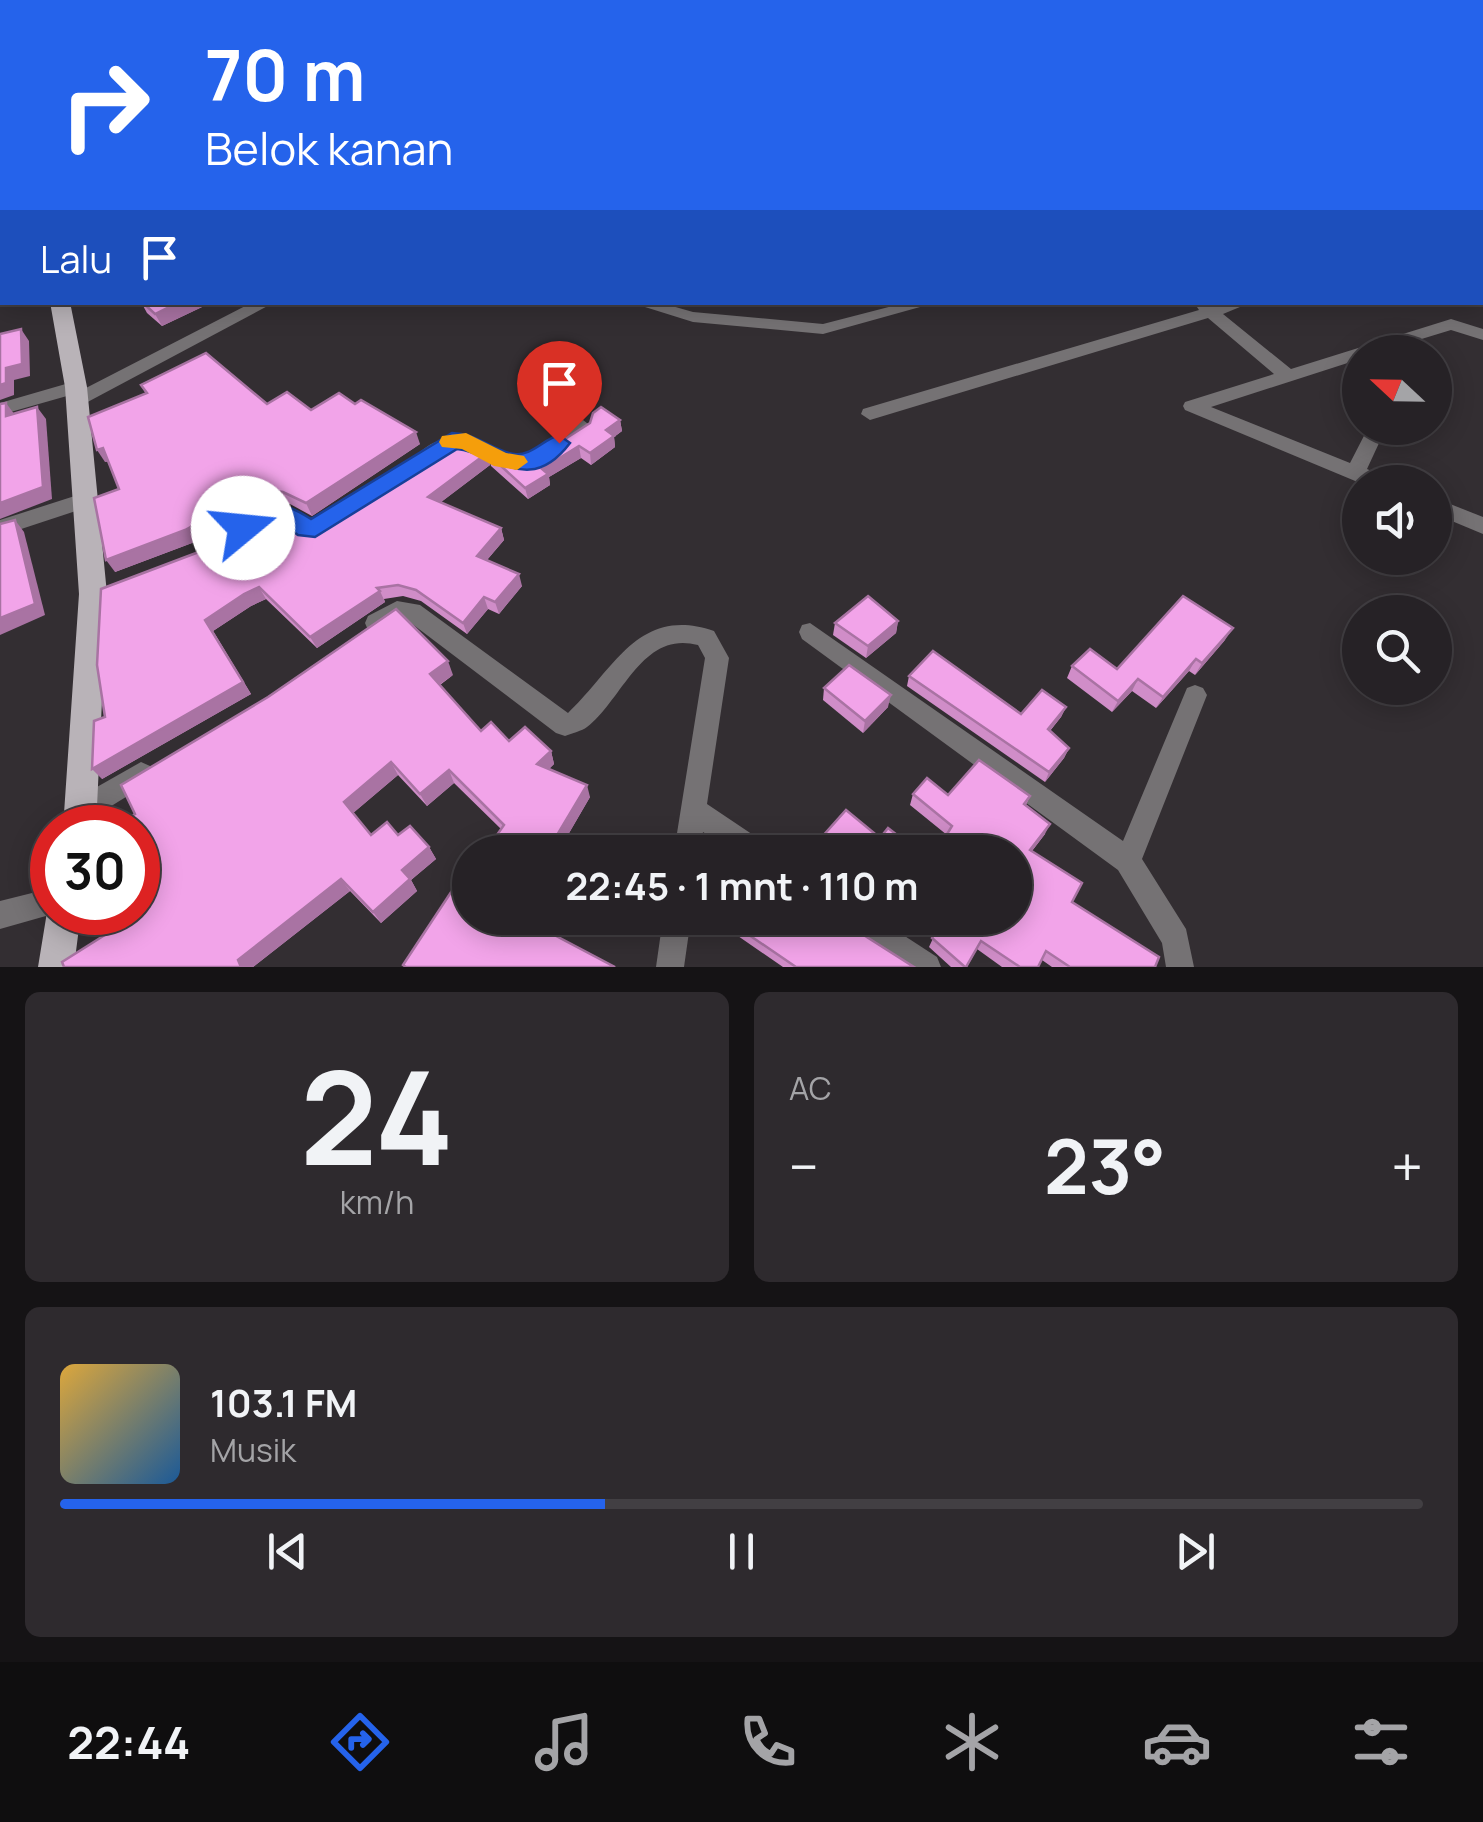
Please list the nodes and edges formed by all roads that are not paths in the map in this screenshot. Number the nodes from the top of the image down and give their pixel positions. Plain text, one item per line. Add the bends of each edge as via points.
1 (60, 305) edge
2 (261, 305) edge
3 (648, 305) edge
4 (918, 305) edge
5 (1206, 307) edge
6 (1424, 333) joint
7 (1418, 335) edge
8 (1483, 335) edge
9 (1342, 359) edge
10 (1288, 376) junction
11 (75, 394) junction
12 (0, 409) edge
13 (870, 414) dead end
14 (583, 427) edge
15 (413, 466) edge
16 (1342, 468) edge
17 (84, 501) junction
18 (348, 508) edge
19 (1452, 513) edge
20 (1483, 526) edge
21 (0, 528) edge
22 (229, 536) edge
23 (810, 632) dead end
24 (360, 634) edge
25 (1195, 695) dead end
26 (166, 760) edge
27 (82, 805) edge
28 (100, 805) edge
29 (693, 810) junction
30 (689, 835) edge
31 (730, 835) edge
32 (1128, 862) junction
33 (30, 908) edge
34 (0, 915) edge
35 (61, 935) edge
36 (675, 935) edge
37 (880, 935) edge
38 (56, 967) edge
39 (670, 967) edge
40 (928, 967) edge
41 (1180, 967) edge

1 - 11 main road
2 - 11 street
3 - 4 street via 693,317 823,329
5 - 10 street
5 - 13 street
6 - 7 street
6 - 8 street via 1450,324
9 - 10 street
10 - 16 street via 1192,406
11 - 12 street
11 - 17 main road
14 - 15 street via 535,458 502,461 466,441 452,441
17 - 21 street
17 - 27 main road via 102,590
18 - 22 street via 315,528 274,511
19 - 20 street
23 - 32 street
24 - 29 street via 396,610 412,612 565,725 578,720 654,638 680,630 706,638 717,658
25 - 32 street
26 - 28 street
29 - 30 street
29 - 31 street
32 - 41 street via 1176,940
33 - 34 street
35 - 38 main road
36 - 39 street
37 - 40 street

